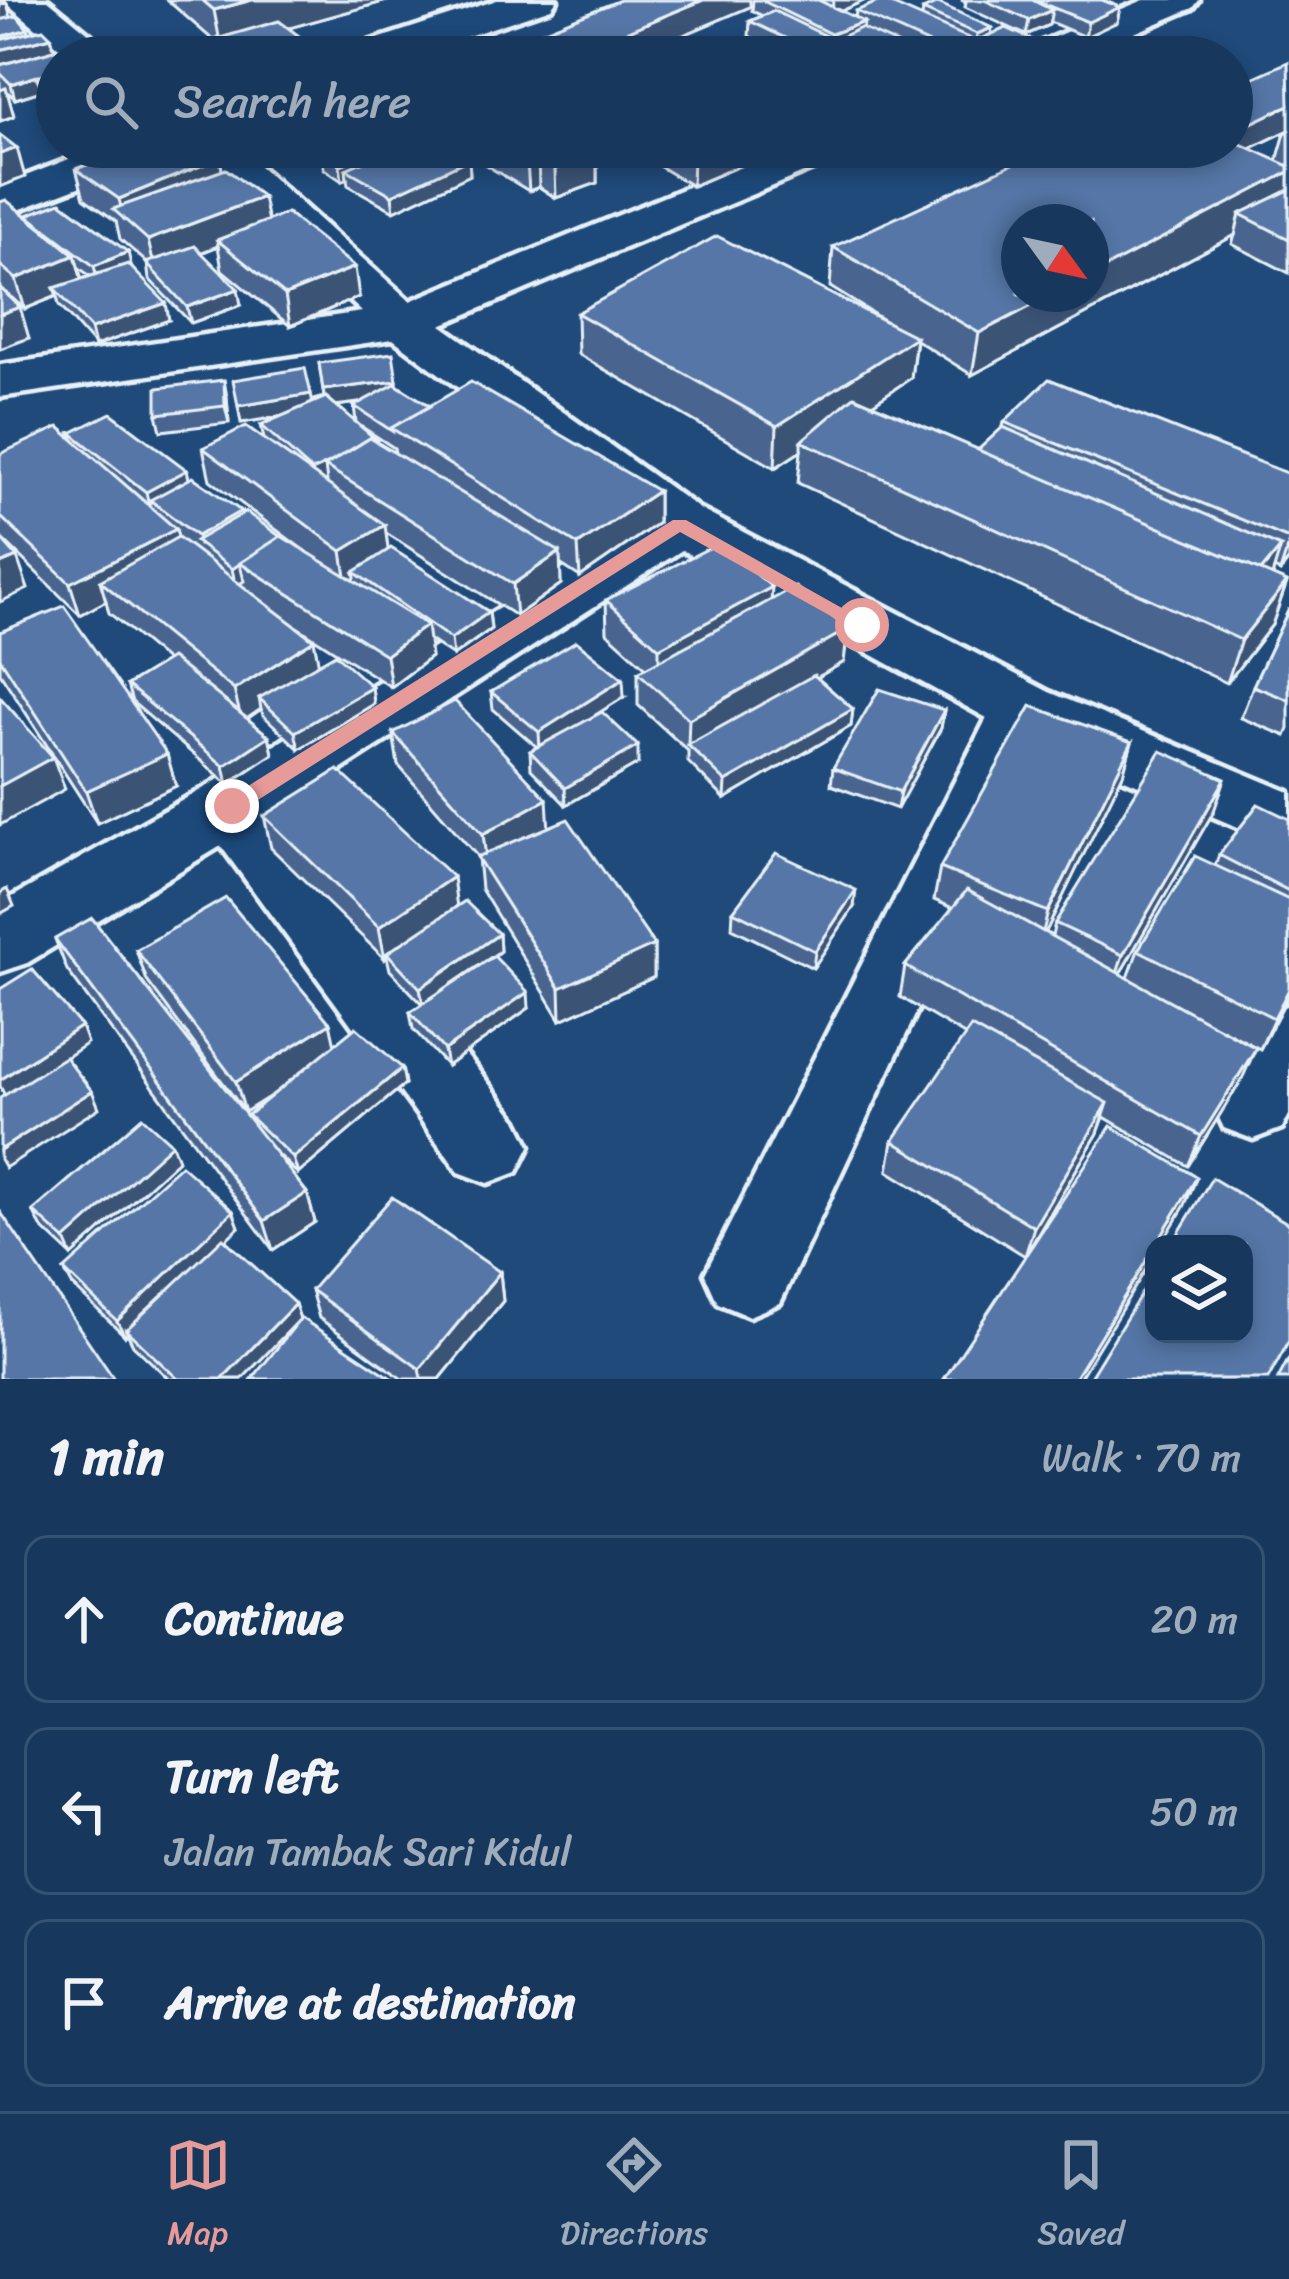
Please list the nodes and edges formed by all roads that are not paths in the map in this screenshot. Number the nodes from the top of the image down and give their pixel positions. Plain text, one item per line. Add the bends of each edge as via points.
1 (23, 0) edge
2 (537, 0) edge
3 (1151, 4) edge
4 (70, 36) edge
5 (428, 36) edge
6 (1085, 36) edge
7 (88, 168) edge
8 (234, 168) edge
9 (774, 168) edge
10 (0, 203) edge
11 (403, 322) junction
12 (0, 381) edge
13 (680, 524) junction
14 (1025, 709) junction
15 (232, 806) junction
16 (1289, 822) edge
17 (0, 941) edge
18 (488, 1146) dead end
19 (749, 1274) dead end

1 - 4 street
2 - 5 street
3 - 6 street
7 - 10 street
8 - 11 street
9 - 11 street
11 - 12 street
11 - 13 street
13 - 14 street
13 - 15 street
14 - 16 street
14 - 19 street
15 - 17 street
15 - 18 street

